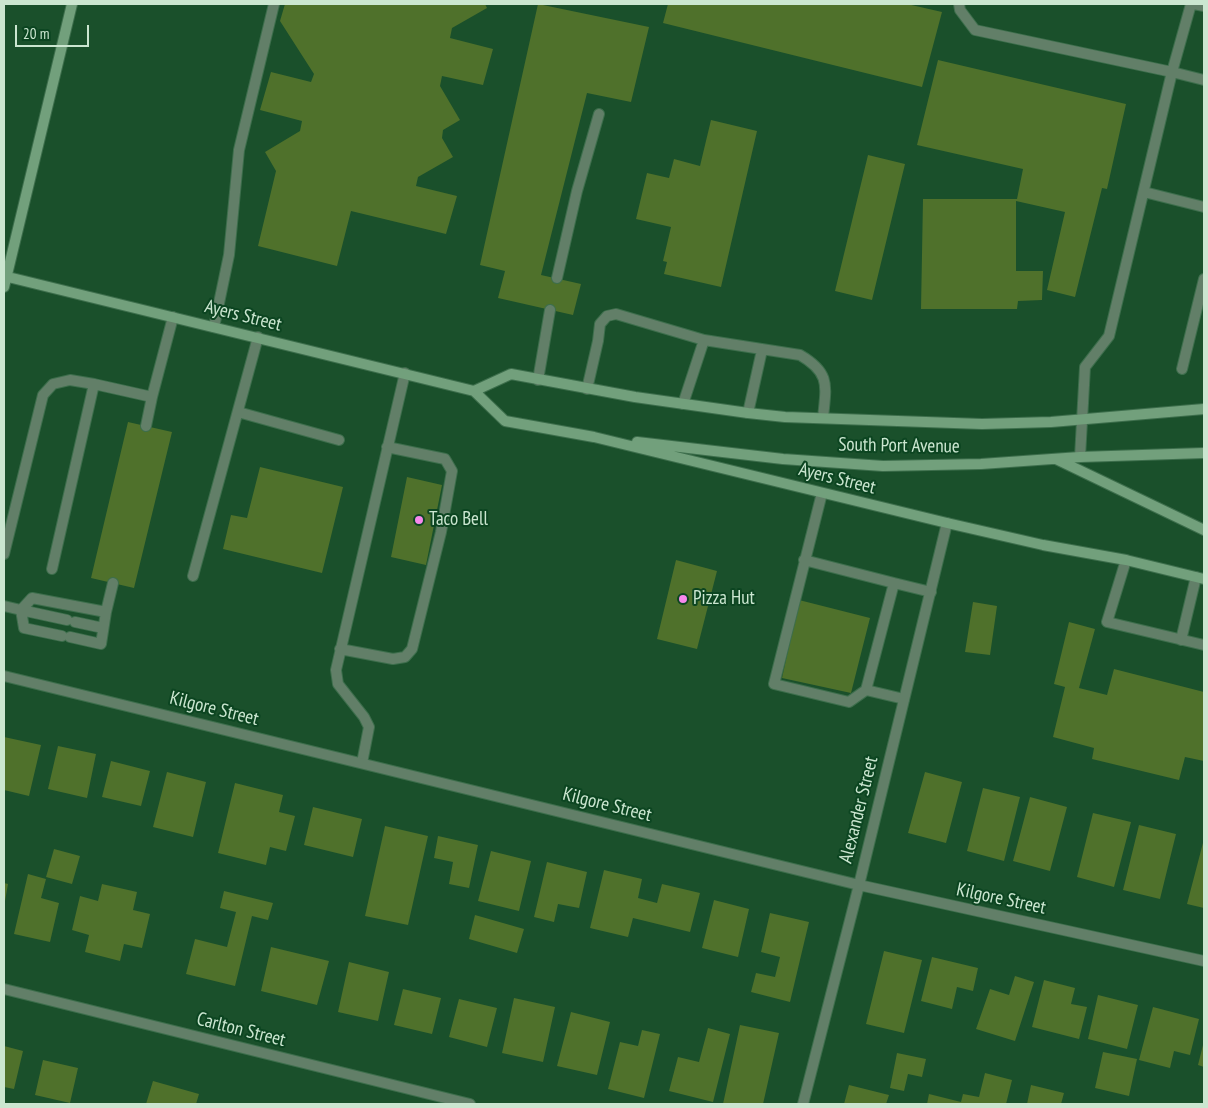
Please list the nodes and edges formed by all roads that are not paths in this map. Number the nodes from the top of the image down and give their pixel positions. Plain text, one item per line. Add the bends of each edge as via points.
1 (72, 4) edge
2 (274, 4) edge
3 (959, 4) edge
4 (1192, 4) edge
5 (1204, 6) edge
6 (1172, 72) junction
7 (1204, 80) edge
8 (599, 114) dead end
9 (1144, 192) junction
10 (1204, 207) edge
11 (5, 276) edge
12 (557, 278) dead end
13 (1204, 279) edge
14 (4, 287) edge
15 (550, 310) dead end
16 (172, 317) junction
17 (214, 327) junction
18 (258, 338) junction
19 (704, 340) junction
20 (762, 350) junction
21 (1182, 369) dead end
22 (405, 373) junction
23 (538, 380) junction
24 (94, 384) junction
25 (587, 389) junction
26 (474, 390) junction
27 (152, 397) junction
28 (683, 404) junction
29 (1204, 409) edge
30 (238, 412) junction
31 (748, 413) junction
32 (822, 418) junction
33 (1083, 419) junction
34 (146, 426) dead end
35 (594, 437) junction
36 (339, 440) dead end
37 (388, 447) junction
38 (1204, 454) edge
39 (1080, 457) junction
40 (1055, 459) junction
41 (822, 493) junction
42 (947, 523) junction
43 (1204, 530) edge
44 (4, 554) edge
45 (804, 560) junction
46 (1126, 560) junction
47 (52, 569) dead end
48 (194, 576) dead end
49 (1200, 578) edge
50 (113, 583) dead end
51 (894, 583) junction
52 (931, 592) junction
53 (4, 606) edge
54 (21, 610) junction
55 (106, 612) junction
56 (103, 628) junction
57 (1181, 640) junction
58 (1204, 645) edge
59 (340, 650) junction
60 (4, 676) edge
61 (866, 690) junction
62 (904, 699) junction
63 (362, 763) junction
64 (859, 885) junction
65 (1204, 961) edge
66 (4, 989) edge
67 (470, 1104) edge
68 (803, 1104) edge

1 - 11 main road
2 - 17 street via 240,150 230,254
3 - 6 street via 975,30
4 - 5 street
4 - 6 street
6 - 7 street
6 - 9 street
8 - 12 street
9 - 10 street
9 - 33 street via 1109,336 1085,367
11 - 14 main road
11 - 16 main road, Ayers Street
13 - 21 street
15 - 23 street
16 - 17 main road, Ayers Street
16 - 27 street
17 - 18 main road, Ayers Street
18 - 22 main road, Ayers Street
18 - 30 street
19 - 20 street
19 - 25 street via 616,314 607,316 600,324
19 - 28 street
20 - 31 street
20 - 32 street via 800,355 814,363 826,388
22 - 26 main road, Ayers Street
22 - 37 street
23 - 25 main road
23 - 26 main road via 511,374
24 - 27 street
24 - 44 street via 70,380 53,384 43,396
24 - 47 street
25 - 28 main road
26 - 35 main road, Ayers Street via 505,421
27 - 34 street
28 - 31 main road
29 - 33 main road
30 - 36 street
30 - 48 street
31 - 32 main road
32 - 33 main road via 982,424
33 - 39 street
35 - 40 main road, South Port Avenue via 783,459 883,466
35 - 41 main road, Ayers Street
37 - 59 street
37 - 59 street via 445,459 452,471 441,532 412,649 405,657 393,659
38 - 39 main road, South Port Avenue
39 - 40 main road, South Port Avenue
40 - 43 main road
41 - 42 main road, Ayers Street
41 - 45 street
42 - 46 main road, Ayers Street
42 - 52 street, Alexander Street
45 - 51 street
45 - 61 street via 774,684 849,702
46 - 49 main road, Ayers Street
46 - 57 street via 1107,622
49 - 57 street
50 - 55 street
51 - 52 street
51 - 61 street
52 - 62 street, Alexander Street
53 - 54 street
54 - 55 street via 32,598
54 - 56 street
54 - 56 street via 24,628 101,644
55 - 56 street
57 - 58 street
59 - 63 street via 336,670 338,684 369,727
60 - 63 street, Kilgore Street
61 - 62 street
62 - 64 street, Alexander Street
63 - 64 street, Kilgore Street
64 - 65 street, Kilgore Street
64 - 68 street, Alexander Street
66 - 67 street, Carlton Street

